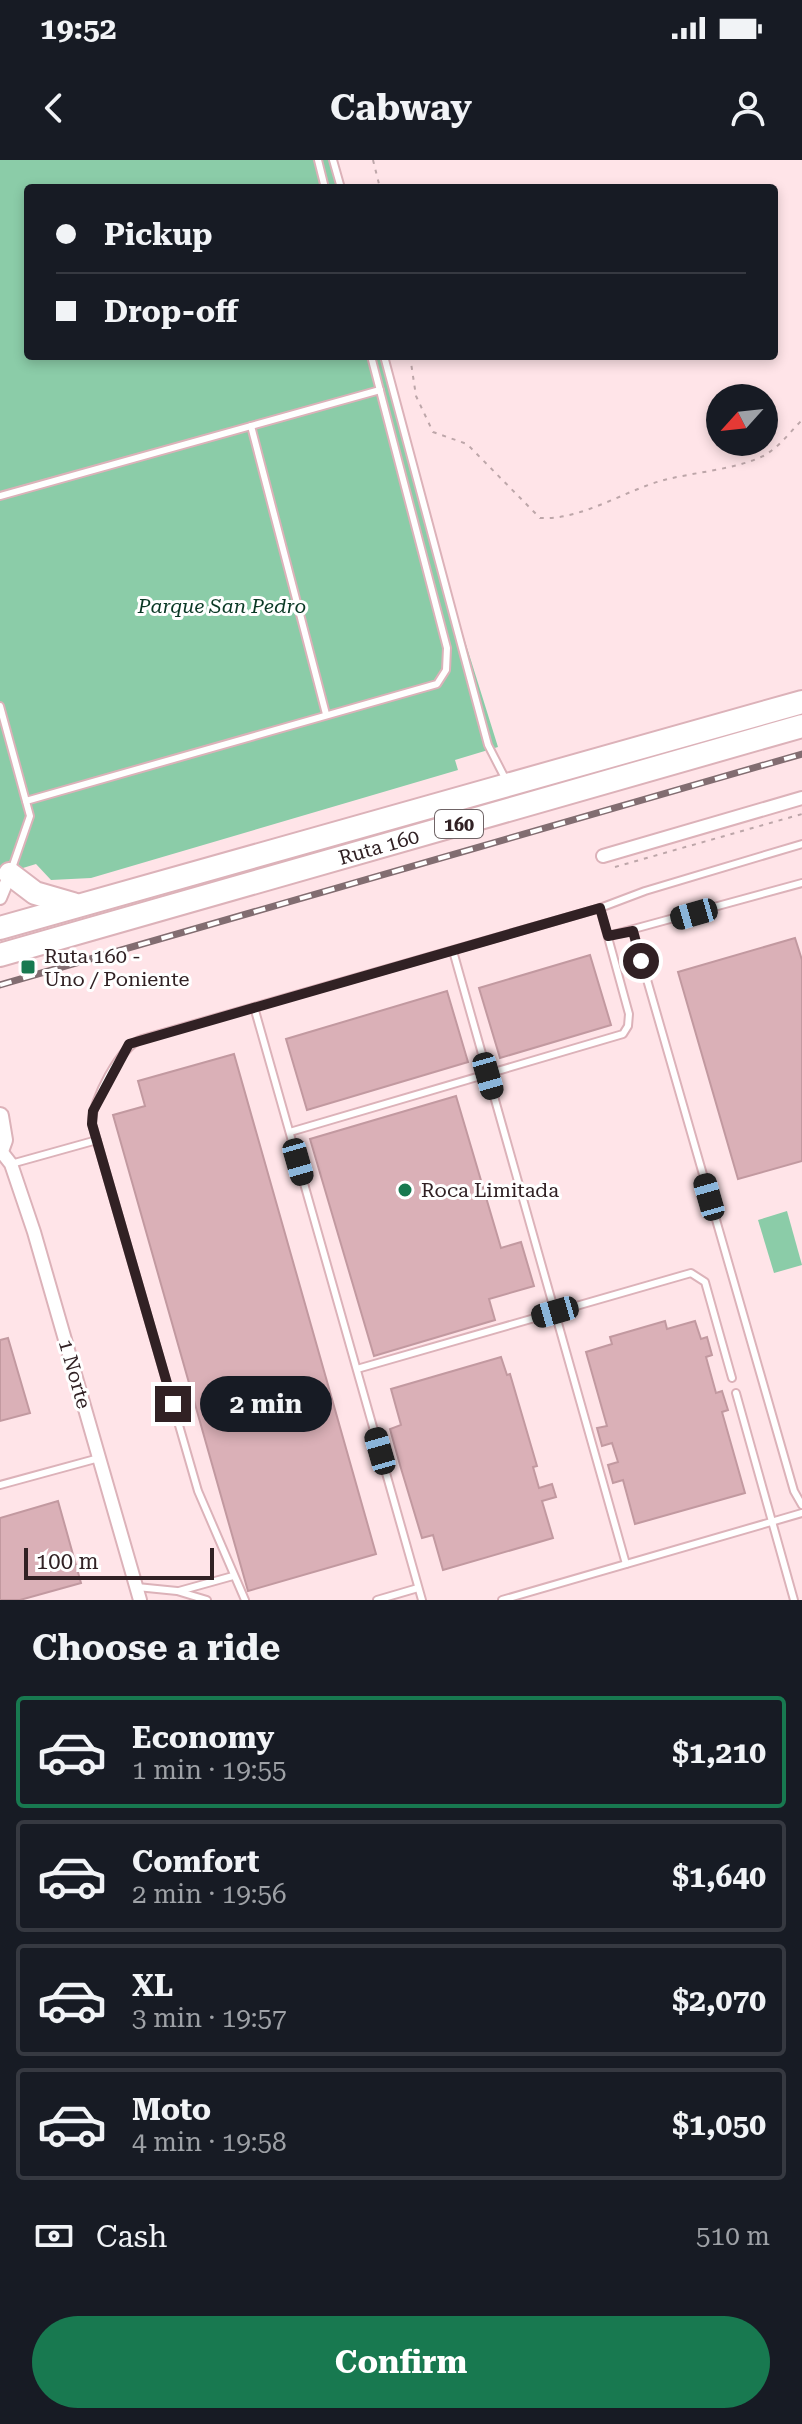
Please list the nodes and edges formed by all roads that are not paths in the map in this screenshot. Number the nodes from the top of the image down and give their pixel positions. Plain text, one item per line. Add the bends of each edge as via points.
1 (318, 160) edge
2 (333, 160) edge
3 (324, 184) edge
4 (340, 184) edge
5 (372, 360) edge
6 (385, 360) edge
7 (380, 390) junction
8 (251, 426) junction
9 (0, 496) edge
10 (802, 702) edge
11 (0, 706) edge
12 (326, 714) junction
13 (802, 726) edge
14 (509, 785) junction
15 (802, 798) edge
16 (26, 801) junction
17 (802, 844) edge
18 (603, 856) dead end
19 (10, 874) junction
20 (802, 883) edge
21 (0, 898) edge
22 (83, 904) junction
23 (600, 908) junction
24 (0, 928) edge
25 (633, 931) junction
26 (608, 936) junction
27 (453, 951) junction
28 (0, 955) edge
29 (254, 1007) junction
30 (488, 1076) junction
31 (0, 1116) edge
32 (290, 1132) junction
33 (97, 1140) junction
34 (3, 1154) edge
35 (555, 1312) junction
36 (357, 1369) junction
37 (732, 1378) dead end
38 (736, 1393) dead end
39 (99, 1458) junction
40 (0, 1485) edge
41 (802, 1505) edge
42 (802, 1513) edge
43 (772, 1521) junction
44 (626, 1564) junction
45 (233, 1576) junction
46 (418, 1588) junction
47 (175, 1591) junction
48 (138, 1594) edge
49 (175, 1600) edge
50 (207, 1600) edge
51 (245, 1600) edge
52 (377, 1600) edge
53 (422, 1600) edge
54 (502, 1600) edge
55 (794, 1600) edge

1 - 3 lane
2 - 4 lane
5 - 7 lane
6 - 14 lane via 488,745
7 - 8 lane
7 - 12 lane via 447,648 446,670 437,684
8 - 9 lane
8 - 12 lane
10 - 14 highway, Ruta 160 / 160
11 - 16 lane
12 - 16 lane
13 - 28 highway, Ruta 160 / 160
14 - 22 highway, Ruta 160 / 160
15 - 18 street
16 - 19 lane via 30,816
17 - 23 lane
19 - 21 street
19 - 22 highway via 45,898
20 - 25 lane
22 - 24 highway, Ruta 160 / 160
23 - 26 lane
23 - 27 lane
25 - 26 lane
25 - 41 lane
26 - 30 lane via 629,1014 626,1031
27 - 29 lane
27 - 30 lane
29 - 32 lane
29 - 33 lane via 129,1044 93,1111
30 - 32 lane
30 - 35 lane
31 - 34 street, 1 Norte
32 - 36 lane
33 - 34 lane
33 - 45 lane via 198,1491
34 - 39 street, 1 Norte
35 - 36 lane
35 - 37 lane via 695,1274 705,1282
35 - 44 lane
36 - 46 lane
38 - 43 lane
39 - 40 lane
39 - 48 street, 1 Norte
42 - 43 lane
43 - 44 lane
43 - 55 lane
44 - 54 lane
45 - 47 lane
45 - 51 lane
46 - 52 lane
46 - 53 lane
47 - 48 lane
47 - 49 lane
47 - 50 lane

